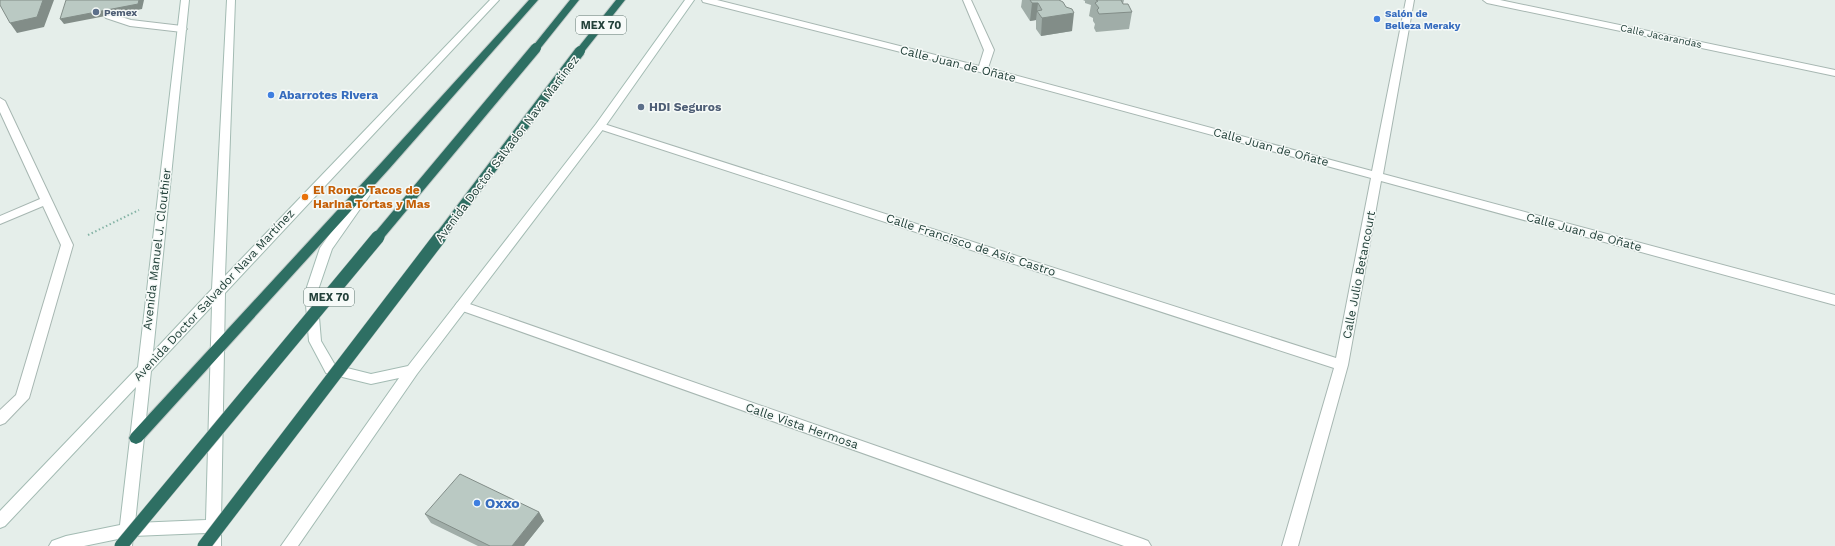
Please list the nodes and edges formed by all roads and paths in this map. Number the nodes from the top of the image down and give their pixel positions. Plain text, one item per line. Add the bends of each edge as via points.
1 (185, 0) edge
2 (231, 0) edge
3 (495, 0) edge
4 (534, 0) edge
5 (575, 0) edge
6 (621, 0) edge
7 (690, 0) edge
8 (706, 0) edge
9 (967, 0) edge
10 (1410, 0) edge
11 (1487, 0) edge
12 (109, 16) edge
13 (182, 29) junction
14 (983, 70) junction
15 (1835, 73) edge
16 (0, 101) edge
17 (600, 126) junction
18 (385, 166) junction
19 (1377, 176) junction
20 (162, 198) junction
21 (46, 201) junction
22 (0, 220) edge
23 (68, 245) junction
24 (220, 289) junction
25 (1835, 300) edge
26 (461, 306) junction
27 (216, 349) junction
28 (1342, 365) junction
29 (143, 370) junction
30 (412, 370) junction
31 (0, 419) edge
32 (136, 438) junction
33 (0, 521) edge
34 (215, 526) junction
35 (127, 530) junction
36 (57, 546) edge
37 (121, 546) edge
38 (125, 546) edge
39 (204, 546) edge
40 (213, 546) edge
41 (289, 546) edge
42 (1143, 546) edge
43 (1290, 546) edge

1 - 13 street, Avenida Manuel J. Clouthier
2 - 24 street
3 - 24 street, Avenida Doctor Salvador Nava Martínez
4 - 18 highway
5 - 37 highway, MEX 70, bridge
6 - 39 highway, Avenida Doctor Salvador Nava Martínez / MEX 70, bridge
7 - 17 street
8 - 14 street, Calle Juan de Oñate
9 - 14 street via 989,50
10 - 19 street, Calle Julio Betancourt
11 - 15 street, Calle Jacarandas
12 - 13 street via 130,23
13 - 20 street, Avenida Manuel J. Clouthier
14 - 19 street, Calle Juan de Oñate
16 - 21 street
17 - 26 street
17 - 28 street, Calle Francisco de Asís Castro
18 - 27 highway
18 - 30 street via 326,248 311,294 315,342 330,369 371,379
19 - 25 street, Calle Juan de Oñate
19 - 28 street, Calle Julio Betancourt
20 - 23 path
20 - 29 street, Avenida Manuel J. Clouthier
21 - 22 street
21 - 23 street
23 - 31 street via 22,398
24 - 27 street
24 - 29 street, Avenida Doctor Salvador Nava Martínez
26 - 30 street
26 - 42 street, Calle Vista Hermosa
27 - 32 highway
27 - 34 street
28 - 43 street, Calle Julio Betancourt
29 - 32 street, Avenida Manuel J. Clouthier
29 - 33 street, Avenida Doctor Salvador Nava Martínez
30 - 41 street
32 - 35 street, Avenida Manuel J. Clouthier
34 - 35 street
34 - 40 street
35 - 36 street
35 - 38 street, Avenida Manuel J. Clouthier

